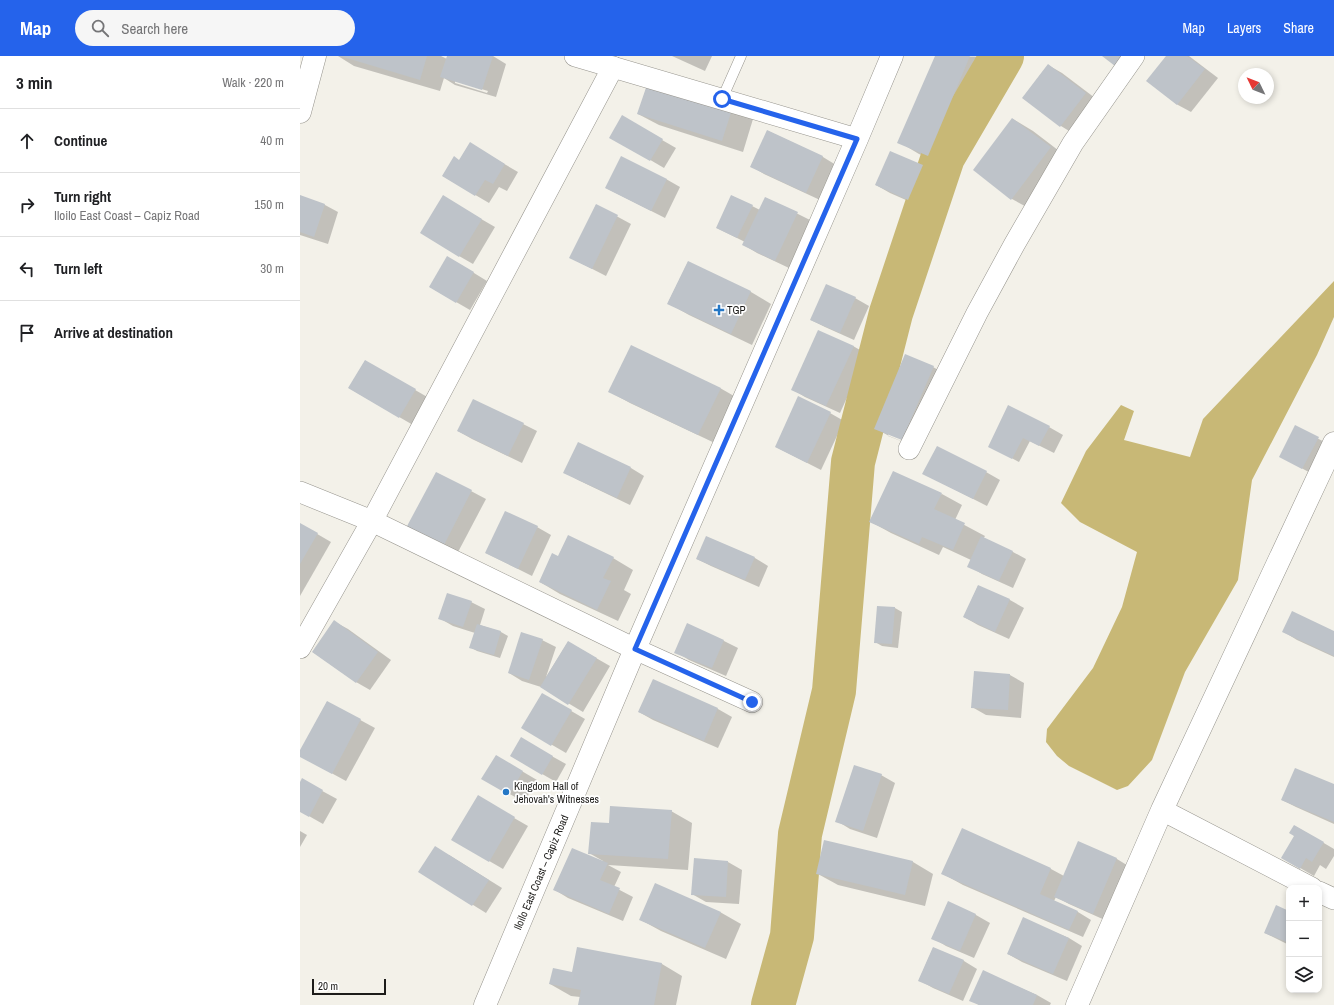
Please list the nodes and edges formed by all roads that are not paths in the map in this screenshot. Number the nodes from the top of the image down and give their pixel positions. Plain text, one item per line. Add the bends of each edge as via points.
1 (315, 56) edge
2 (575, 56) edge
3 (741, 56) edge
4 (892, 56) edge
5 (1134, 56) edge
6 (613, 67) junction
7 (722, 99) junction
8 (300, 112) edge
9 (857, 139) junction
10 (1334, 443) edge
11 (909, 449) dead end
12 (300, 492) edge
13 (372, 520) junction
14 (300, 648) edge
15 (635, 649) junction
16 (752, 702) dead end
17 (1162, 810) junction
18 (1306, 885) edge
19 (1322, 893) edge
20 (1334, 899) edge
21 (485, 1005) edge
22 (1077, 1005) edge

1 - 8 main road
2 - 6 street
3 - 7 lane
4 - 9 main road, Iloilo East Coast – Capiz Road
5 - 11 street via 1073,143 1014,245
6 - 7 street
6 - 13 street
7 - 9 street
9 - 15 main road, Iloilo East Coast – Capiz Road
10 - 17 main road
12 - 13 street
13 - 14 street
13 - 15 street
15 - 16 street
15 - 21 main road, Iloilo East Coast – Capiz Road
17 - 18 street
17 - 22 main road
19 - 20 street

